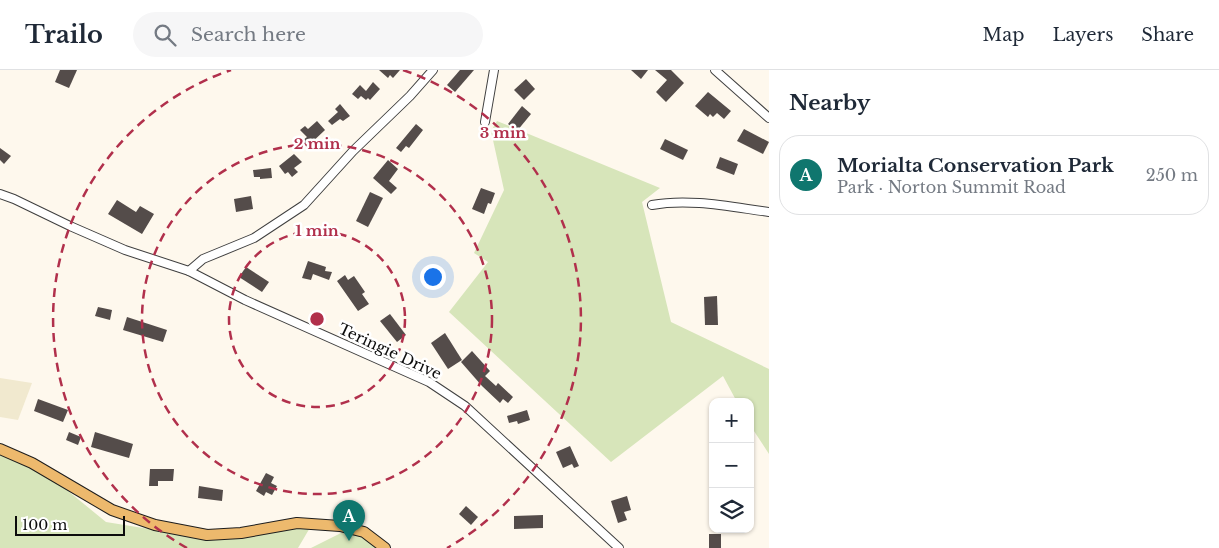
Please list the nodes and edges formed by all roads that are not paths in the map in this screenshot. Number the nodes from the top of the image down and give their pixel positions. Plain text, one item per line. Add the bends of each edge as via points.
1 (433, 70) edge
2 (494, 70) edge
3 (715, 70) edge
4 (769, 118) edge
5 (485, 122) dead end
6 (0, 194) edge
7 (652, 205) dead end
8 (769, 212) edge
9 (189, 271) junction
10 (0, 450) edge
11 (385, 548) edge
12 (619, 548) edge

1 - 9 street via 304,205 254,238 203,259
2 - 5 street
3 - 4 street
6 - 9 street, Teringie Drive via 125,250
7 - 8 street via 667,202 706,204
9 - 12 street, Teringie Drive via 245,300 429,382 465,406
10 - 11 main road via 32,463 112,510 155,526 207,535 241,533 297,523 340,526 364,532

